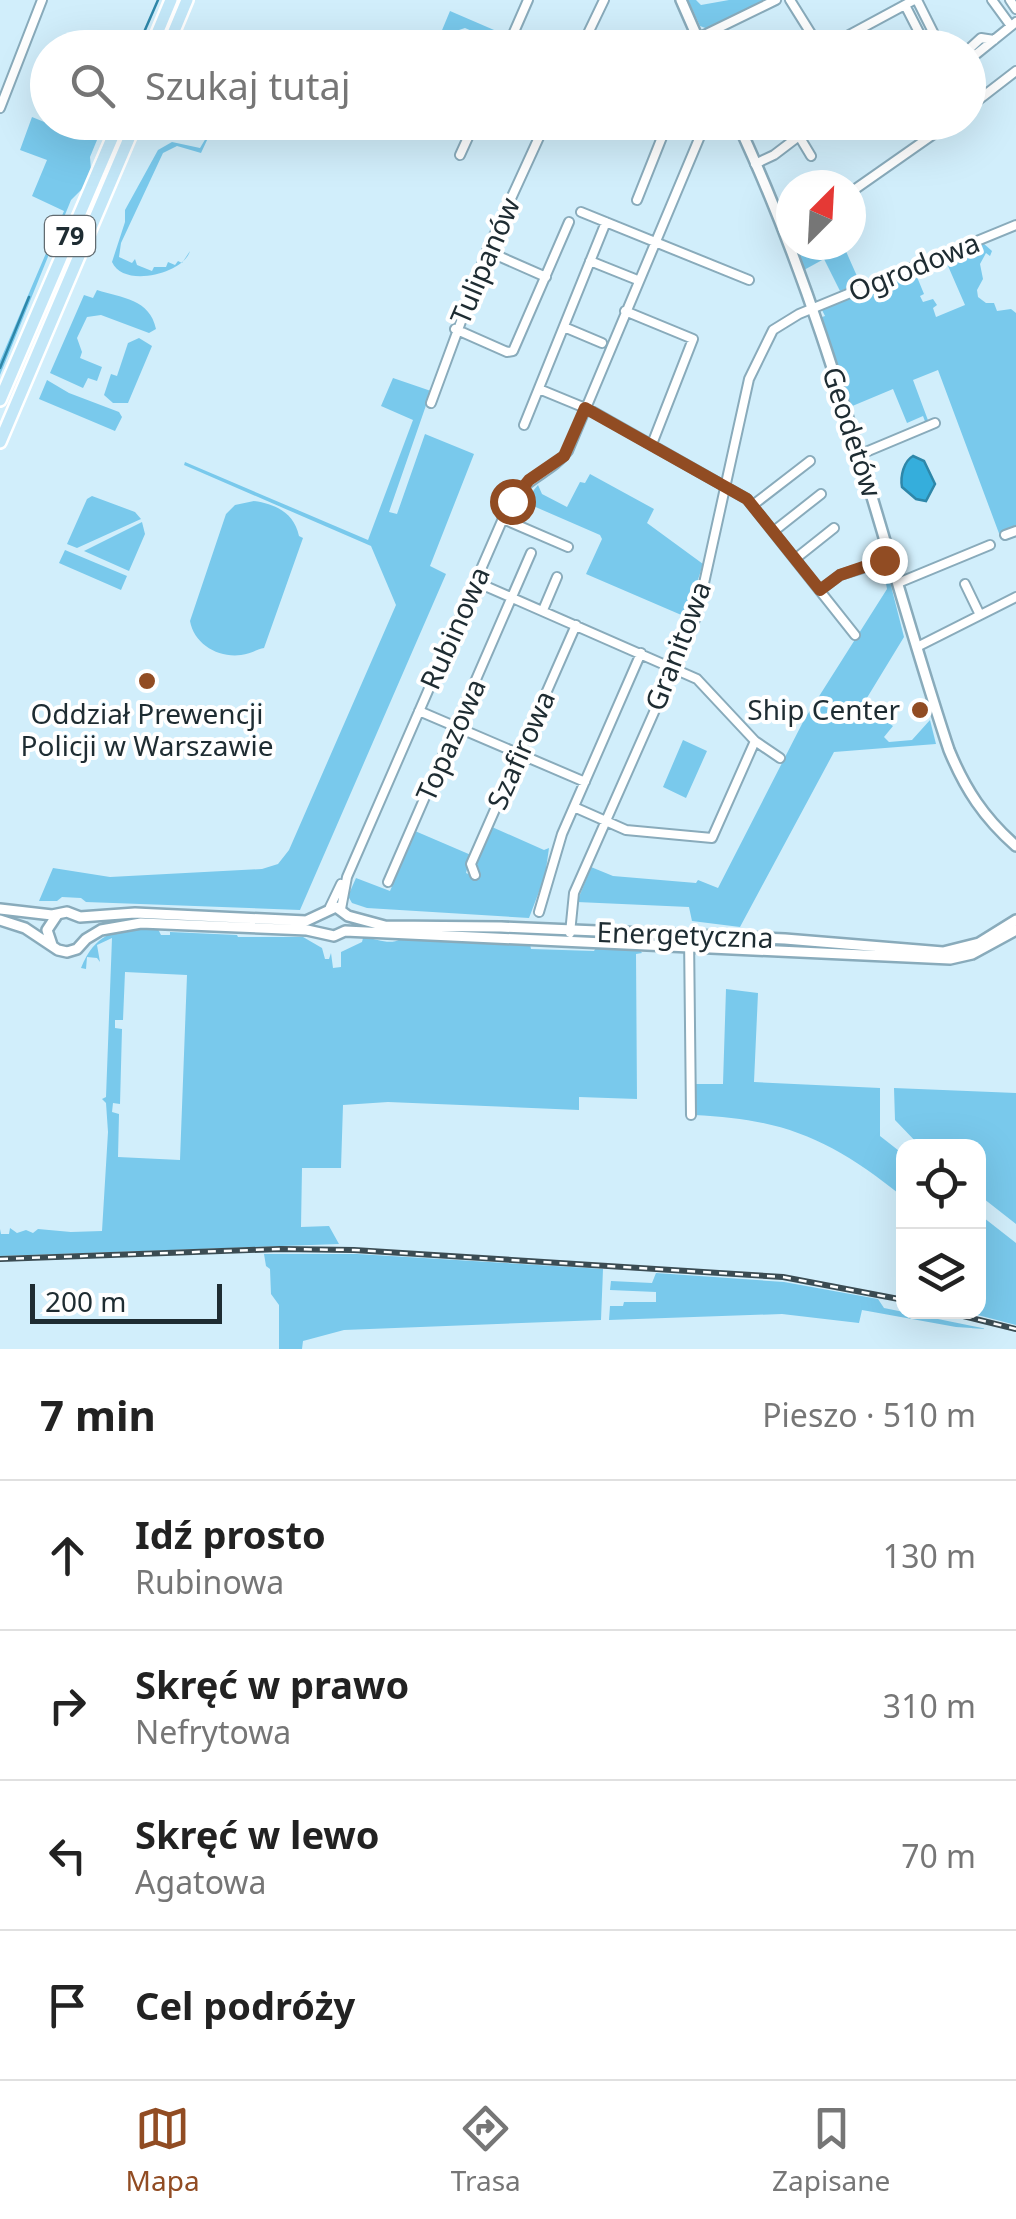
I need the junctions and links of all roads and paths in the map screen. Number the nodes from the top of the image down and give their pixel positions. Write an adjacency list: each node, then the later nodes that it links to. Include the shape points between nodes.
1 (42, 0): 14 (street)
2 (171, 0): 15 (main road)
3 (188, 0): 16 (main road)
4 (528, 0): 17 (street)
5 (604, 0): 18 (street)
6 (682, 0): 19 (street)
7 (776, 0): 20 (street)
8 (790, 0): 21 (street)
9 (992, 0): 13 (street)
10 (1010, 0): 12 (street)
11 (912, 2): 22 (street); 23 (street); 24 (street)
12 (1016, 8)
13 (1014, 24): 26 (street)
14 (30, 30)
15 (158, 30)
16 (175, 30)
17 (515, 30)
18 (590, 30)
19 (695, 30)
20 (722, 30)
21 (810, 30)
22 (858, 30)
23 (921, 30)
24 (930, 30)
25 (30, 31): 29 (street)
26 (986, 39)
27 (1016, 71): 28 (street)
28 (986, 94)
29 (0, 108)
30 (111, 140): 63 (main road, 79)
31 (128, 140): 68 (main road, 79)
32 (466, 140): 40 (street)
33 (538, 140): 51 (street, Tulipanów)
34 (661, 140): 44 (street)
35 (698, 140): 50 (street, Rubinowa)
36 (745, 140): 42 (street, Geodetów)
37 (794, 140): 42 (street)
38 (801, 140): 41 (street)
39 (925, 140): 43 (street)
40 (460, 155)
41 (811, 156)
42 (755, 164): 45 (street, Geodetów)
43 (866, 181)
44 (638, 200)
45 (776, 208)
46 (582, 212): 48 (street)
47 (570, 222): 54 (street)
48 (606, 222): 50 (street); 53 (street)
49 (1016, 225): 57 (street, Ogrodowa)
50 (656, 242): 56 (street); 58 (street, Rubinowa)
51 (487, 251): 54 (street); 60 (street, Tulipanów)
52 (797, 260): 57 (street, Geodetów)
53 (590, 262): 55 (street); 59 (street)
54 (546, 277): 60 (street, via 513,351)
55 (635, 279)
56 (750, 280)
57 (812, 309): 70 (street, Geodetów); 72 (street, Granitowa, via 780,324 764,347 745,394)
58 (625, 311): 65 (street, Rubinowa); 69 (street, via 692,339)
59 (564, 327): 61 (street); 62 (street)
60 (455, 329): 64 (street, Tulipanów)
61 (602, 343)
62 (539, 389): 65 (street); 67 (street)
63 (0, 400)
64 (430, 403)
65 (585, 408): 69 (street); 75 (street, Rubinowa, via 564,456 520,488)
66 (935, 422): 70 (street)
67 (524, 425)
68 (0, 442)
69 (652, 444): 72 (street)
70 (860, 454): 84 (street, Geodetów)
71 (810, 461): 74 (street)
72 (726, 486): 74 (street); 98 (street, Granitowa, via 697,615)
73 (821, 494): 78 (street)
74 (753, 505): 78 (street)
75 (503, 520): 81 (street); 86 (street, Rubinowa)
76 (834, 528): 83 (street)
77 (1016, 531): 79 (street)
78 (774, 532): 83 (street)
79 (1006, 535)
80 (990, 545): 87 (street)
81 (568, 547)
82 (531, 553): 91 (street, Topazowa)
83 (795, 559): 89 (street)
84 (892, 559): 87 (street, Geodetów); 89 (street, via 840,575)
85 (557, 577): 92 (street)
86 (476, 582): 91 (street); 99 (street, Rubinowa)
87 (898, 583): 96 (street, Geodetów)
88 (965, 584): 93 (street)
89 (820, 590): 95 (street)
90 (1016, 596): 93 (street)
91 (512, 598): 92 (street); 100 (street, Topazowa)
92 (543, 610): 94 (street)
93 (980, 615): 96 (street)
94 (576, 625): 97 (street); 102 (street, Szafirowa)
95 (856, 635)
96 (917, 647): 107 (street, Geodetów, via 962,783)
97 (641, 654): 98 (street); 104 (street)
98 (674, 668): 101 (street, via 705,686); 106 (street, Granitowa)
99 (419, 711): 100 (street); 111 (street, Rubinowa, via 347,877)
100 (457, 727): 102 (street); 109 (street, Topazowa)
101 (755, 741): 103 (street); 106 (street, via 712,838 626,830)
102 (520, 754): 104 (street); 108 (street, Szafirowa, via 470,864)
103 (780, 758)
104 (585, 782): 105 (street)
105 (574, 807): 106 (street); 112 (street)
106 (606, 821): 121 (street, Granitowa, via 574,892)
107 (1016, 846)
108 (475, 875)
109 (388, 882)
110 (0, 910): 113 (street)
111 (340, 911): 114 (street); 120 (street); 121 (street, Energetyczna, via 385,926)
112 (539, 912)
113 (58, 914): 115 (street); 124 (street, via 48,930)
114 (320, 916): 115 (street); 119 (street)
115 (80, 917): 122 (street)
116 (0, 920): 124 (street)
117 (1016, 920): 123 (street, Energetyczna, via 978,943 946,952 842,942)
118 (1016, 930): 123 (street, Energetyczna, via 950,959)
119 (324, 931): 120 (street, Energetyczna); 122 (street, Energetyczna, via 142,923 111,926)
120 (345, 931): 121 (street, Energetyczna)
121 (570, 935): 123 (street, Energetyczna)
122 (86, 939): 124 (street, Energetyczna, via 72,951)
123 (689, 940): 125 (street)
124 (54, 947)
125 (690, 1115)

